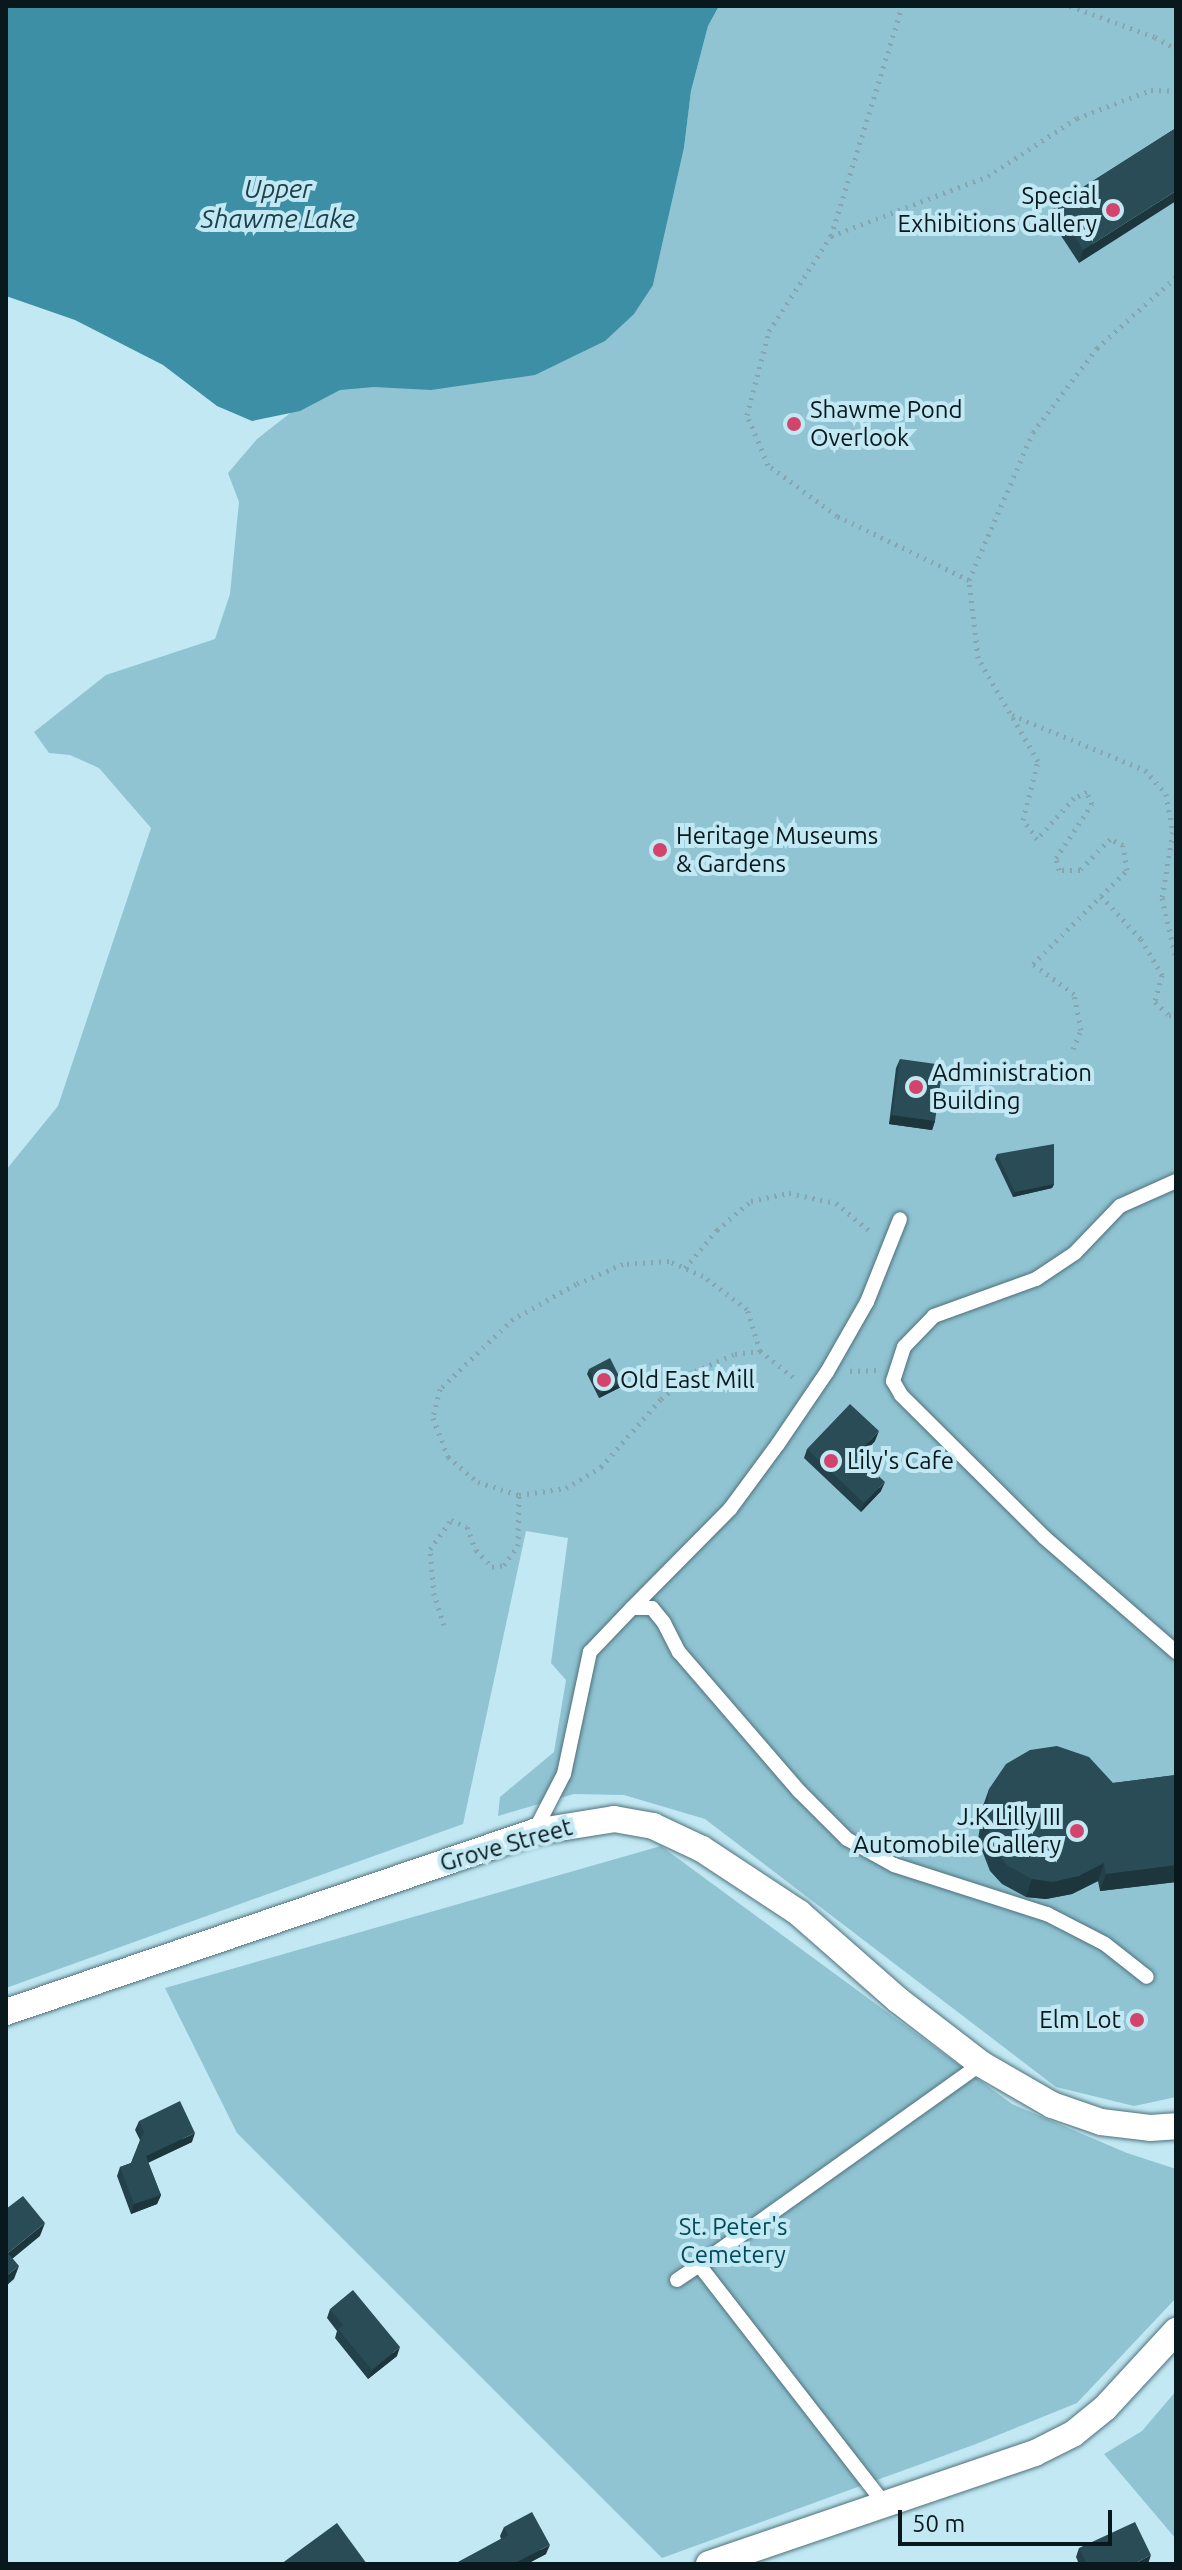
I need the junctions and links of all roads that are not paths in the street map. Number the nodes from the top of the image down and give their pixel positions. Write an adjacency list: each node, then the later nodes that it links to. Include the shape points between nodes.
1 (1176, 1181): 4 (lane, via 1120,1206 1075,1253 1036,1279 934,1316 904,1347 893,1381 1045,1538)
2 (900, 1219): 3 (lane, via 867,1302 827,1372 730,1509)
3 (632, 1608): 5 (lane, via 590,1652 564,1774); 6 (lane, via 652,1608 679,1652 847,1839 894,1865 1047,1914 1105,1944)
4 (1176, 1652)
5 (534, 1832): 7 (street, Grove Street); 8 (street, Grove Street, via 614,1819 653,1826 702,1849 799,1913)
6 (1147, 1977)
7 (6, 2012)
8 (981, 2064): 9 (street, Grove Street, via 1052,2105 1101,2122); 10 (lane)
9 (1176, 2126)
10 (699, 2265): 11 (lane); 13 (lane)
11 (677, 2280)
12 (1176, 2331): 13 (street, via 1105,2408 1073,2434 1035,2453)
13 (883, 2502): 14 (street)
14 (709, 2564)

